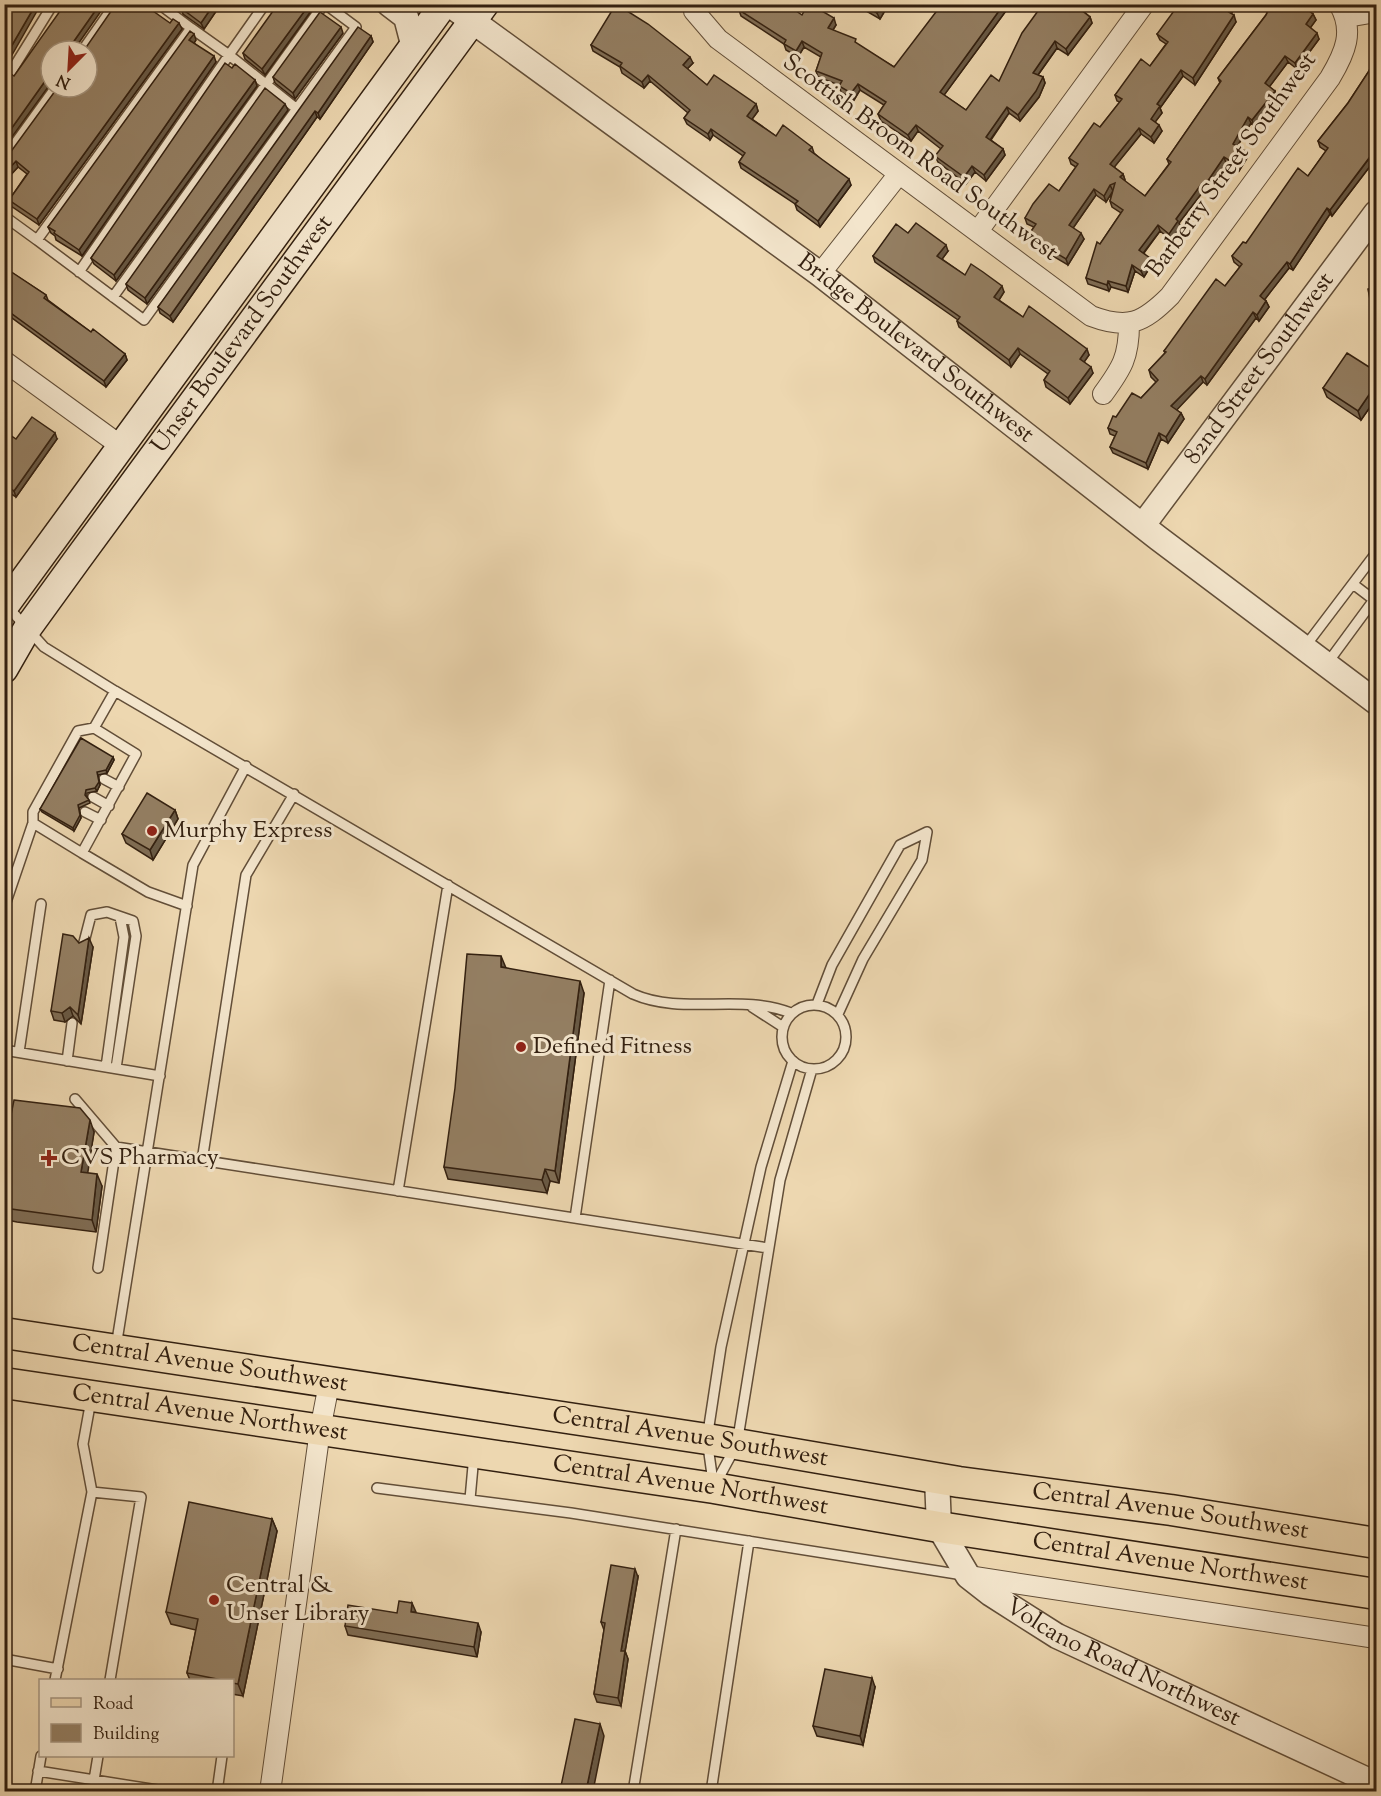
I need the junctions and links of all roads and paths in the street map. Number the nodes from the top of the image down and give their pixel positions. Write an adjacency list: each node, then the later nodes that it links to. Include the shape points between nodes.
1 (53, 4): 17 (lane)
2 (115, 4): 14 (lane)
3 (159, 4): 13 (lane)
4 (265, 4): 16 (lane)
5 (324, 4): 18 (lane); 20 (lane, via 356,27)
6 (389, 4): 15 (street, via 406,17)
7 (446, 4): 12 (street, Bridge Boulevard Southwest); 15 (main road, Unser Boulevard Southwest)
8 (1144, 4): 25 (street)
9 (695, 8): 22 (street, Scottish Broom Road Southwest, via 718,39)
10 (1343, 11): 11 (street); 30 (street, Barberry Street Southwest, via 1348,35 1330,78 1170,296 1152,314)
11 (1377, 12)
12 (479, 14): 28 (street, Bridge Boulevard Southwest); 39 (main road, Unser Boulevard Southwest)
13 (191, 28): 16 (lane); 26 (lane)
14 (90, 39)
15 (413, 44): 33 (main road, Unser Boulevard Southwest)
16 (229, 56): 18 (lane); 27 (lane)
17 (4, 83)
18 (266, 85): 20 (lane); 29 (lane)
19 (47, 99): 21 (lane)
20 (297, 109): 29 (lane, via 144,320)
21 (4, 159)
22 (898, 175): 25 (street, Scottish Broom Road Southwest); 28 (street)
23 (1377, 213): 34 (street, 82nd Street Southwest)
24 (4, 216): 26 (lane)
25 (978, 231): 30 (street, Scottish Broom Road Southwest, via 1091,316 1108,323)
26 (37, 240): 27 (lane)
27 (79, 272): 29 (lane)
28 (820, 274): 34 (street, Bridge Boulevard Southwest)
29 (112, 297)
30 (1129, 324): 32 (street, via 1129,349 1121,369)
31 (8, 370): 33 (street)
32 (1102, 394)
33 (121, 446): 38 (main road, Unser Boulevard Southwest)
34 (1143, 525): 40 (street, Bridge Boulevard Southwest)
35 (1377, 553): 36 (lane)
36 (1353, 584): 37 (lane); 40 (lane)
37 (1375, 598): 41 (lane)
38 (5, 606): 39 (lane)
39 (27, 629): 42 (main road, Unser Boulevard Southwest); 43 (lane, via 44,647)
40 (1304, 648): 41 (street, Bridge Boulevard Southwest)
41 (1326, 665): 44 (street, Bridge Boulevard Southwest)
42 (4, 669)
43 (115, 691): 45 (lane); 46 (lane)
44 (1377, 702)
45 (94, 728): 48 (lane, via 136,754); 54 (lane, via 78,731 67,758 33,812)
46 (246, 766): 49 (lane); 58 (lane, via 193,865)
47 (104, 779): 48 (lane)
48 (119, 788): 51 (lane)
49 (294, 794): 56 (lane); 78 (lane, via 246,875)
50 (93, 797): 51 (lane)
51 (109, 806): 53 (lane)
52 (85, 812): 53 (lane)
53 (100, 820): 55 (lane)
54 (33, 823): 55 (lane); 59 (lane)
55 (82, 853): 58 (lane, via 148,892)
56 (448, 885): 61 (lane); 79 (lane)
57 (41, 904): 69 (lane)
58 (187, 906): 74 (lane)
59 (4, 908)
60 (83, 946): 72 (lane, via 91,915 107,912 133,921 136,936)
61 (610, 981): 62 (lane, via 652,1002); 80 (lane)
62 (747, 1004): 64 (lane); 67 (lane)
63 (817, 1004): 64 (lane); 65 (lane); 65 (lane, via 832,965 900,845 927,832 922,860 864,959)
64 (791, 1013): 67 (lane)
65 (838, 1014): 73 (lane, via 847,1035 841,1055 833,1063)
66 (72, 1023): 70 (lane)
67 (783, 1028): 71 (lane, via 783,1046)
68 (4, 1050): 69 (lane)
69 (19, 1052): 70 (lane)
70 (68, 1060): 72 (lane)
71 (793, 1061): 73 (lane); 81 (lane, via 761,1167)
72 (111, 1067): 74 (lane)
73 (812, 1069): 82 (lane, via 780,1180)
74 (160, 1076): 77 (lane)
75 (75, 1099): 76 (lane)
76 (116, 1147): 77 (lane); 83 (lane)
77 (147, 1152): 78 (lane); 85 (lane)
78 (202, 1161): 79 (lane)
79 (398, 1191): 80 (lane)
80 (575, 1218): 81 (lane)
81 (744, 1245): 82 (lane); 90 (lane)
82 (768, 1248): 91 (lane)
83 (98, 1268)
84 (4, 1333): 85 (main road, Central Avenue Southwest)
85 (116, 1350): 87 (main road, Central Avenue Southwest)
86 (4, 1383): 88 (main road, Central Avenue Northwest)
87 (329, 1384): 89 (street); 90 (main road, Central Avenue Southwest)
88 (91, 1397): 89 (main road, Central Avenue Northwest); 96 (lane, via 83,1444)
89 (320, 1430): 92 (main road, Central Avenue Northwest); 118 (street)
90 (707, 1439): 91 (main road, Central Avenue Southwest); 95 (lane)
91 (737, 1444): 93 (main road, Central Avenue Southwest); 95 (lane)
92 (474, 1453): 95 (main road, Central Avenue Northwest); 97 (lane)
93 (937, 1478): 98 (street, Volcano Road Northwest); 101 (main road, Central Avenue Southwest)
94 (377, 1488): 97 (lane)
95 (714, 1488): 98 (main road, Central Avenue Northwest)
96 (92, 1492): 106 (lane); 108 (lane, via 141,1497)
97 (470, 1499): 99 (lane)
98 (939, 1527): 102 (street, Volcano Road Northwest); 103 (main road, Central Avenue Northwest)
99 (676, 1529): 100 (lane); 119 (lane)
100 (749, 1541): 102 (lane); 120 (lane)
101 (1377, 1543)
102 (968, 1576): 104 (street, Central Avenue Northwest); 114 (street, Volcano Road Northwest, via 1057,1636)
103 (1377, 1594)
104 (1377, 1638)
105 (4, 1659): 106 (lane)
106 (58, 1669): 107 (lane)
107 (56, 1679)
108 (110, 1679)
109 (41, 1757): 112 (lane)
110 (98, 1757): 113 (lane)
111 (222, 1757): 117 (lane)
112 (38, 1772): 113 (lane); 115 (lane)
113 (94, 1780): 116 (lane)
114 (1377, 1784)
115 (35, 1791)
116 (170, 1791)
117 (217, 1791)
118 (270, 1791)
119 (633, 1791)
120 (711, 1791)

